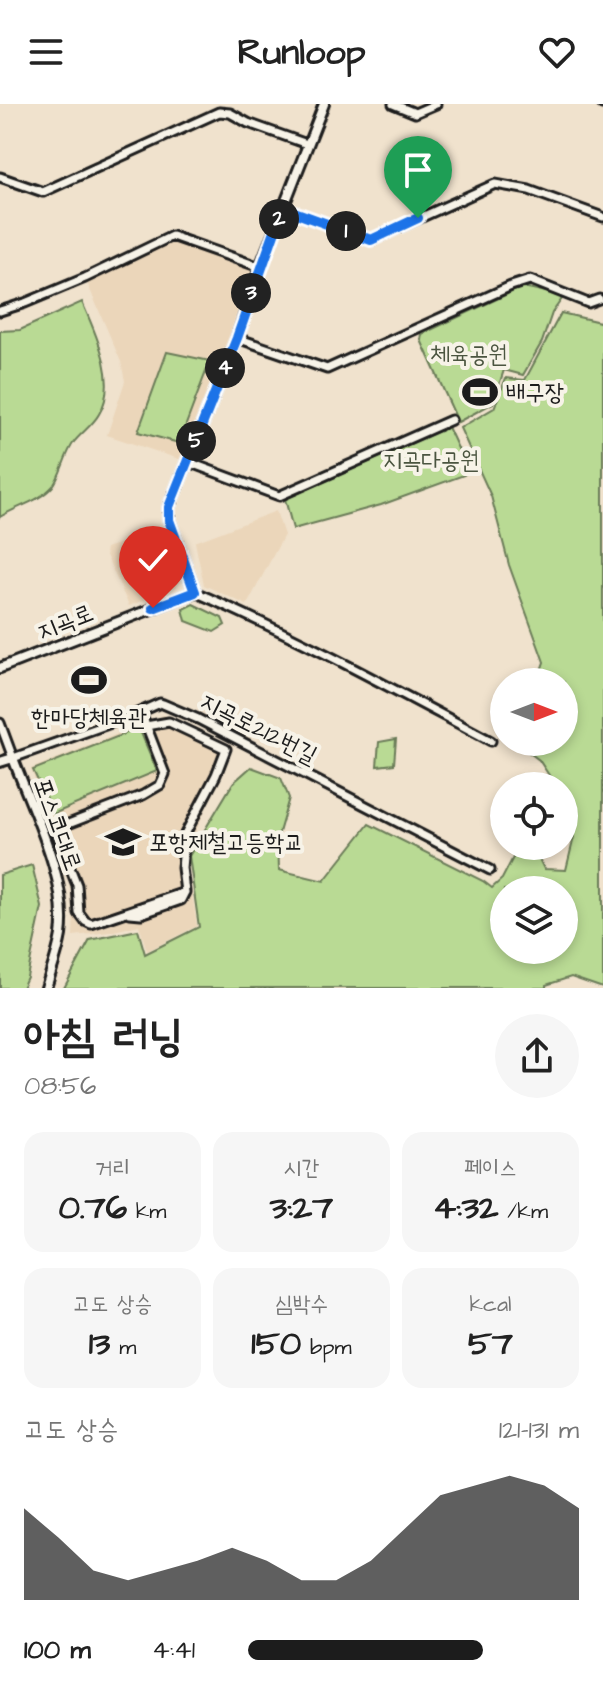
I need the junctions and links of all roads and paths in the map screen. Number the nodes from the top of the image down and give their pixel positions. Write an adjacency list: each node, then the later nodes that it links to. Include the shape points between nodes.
1 (324, 104): 4 (main road)
2 (393, 104): 3 (street, via 415,113)
3 (436, 104)
4 (307, 144): 5 (street, via 219,112 43,192); 6 (main road)
5 (0, 177)
6 (283, 208): 7 (street, via 371,240 495,184 529,190); 8 (main road)
7 (603, 217)
8 (260, 267): 10 (street, via 172,236); 11 (main road)
9 (599, 299): 11 (street, via 588,303 530,280 327,369)
10 (0, 311)
11 (237, 338): 13 (main road)
12 (451, 420): 13 (street, via 279,496)
13 (188, 462): 14 (main road, via 169,507 169,520)
14 (195, 592): 15 (main road, 지곡로); 19 (street)
15 (0, 668)
16 (141, 712): 18 (street); 20 (street, 지곡로212번길); 22 (street, 지곡로212번길, via 160,703 198,719)
17 (0, 723): 20 (street, 포스코대로)
18 (146, 726): 18 (street, via 165,774 160,785 56,832 77,885 79,913 91,924 185,892 185,834 226,749 169,722)
19 (490, 740)
20 (13, 758): 21 (main road, 지곡로212번길); 23 (main road, 포스코대로, via 60,892 61,933)
21 (0, 762)
22 (490, 870)
23 (46, 988)

